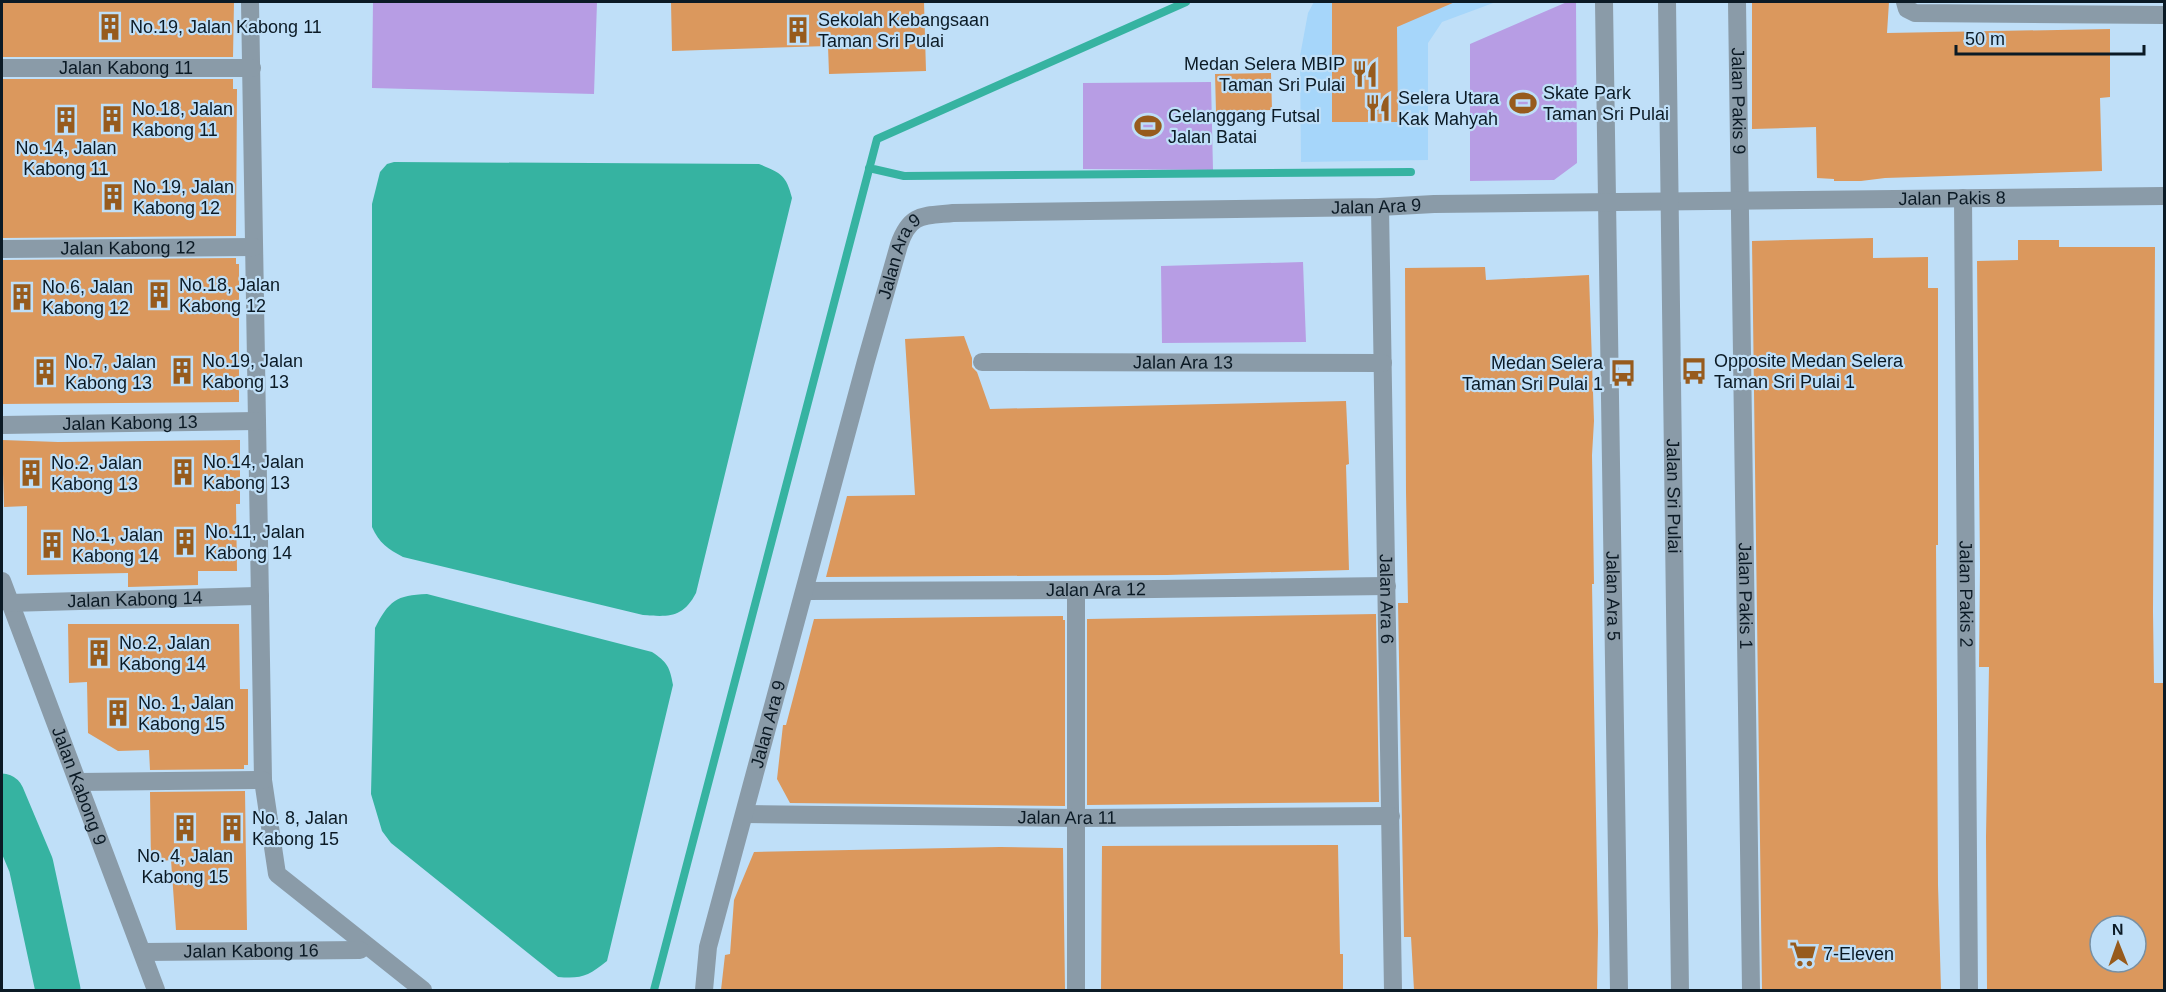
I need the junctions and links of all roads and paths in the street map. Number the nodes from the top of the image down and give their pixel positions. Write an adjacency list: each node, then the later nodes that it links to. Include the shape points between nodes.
1 (250, 2): 8 (street)
2 (1604, 2): 13 (street, Jalan Ara 5)
3 (1667, 2): 11 (street, Jalan Sri Pulai)
4 (1737, 2): 12 (street, Jalan Pakis 9)
5 (1906, 5): 6 (street, via 1915,14)
6 (2164, 15)
7 (2, 68): 8 (street, Jalan Kabong 11)
8 (252, 68): 15 (street)
9 (2164, 196): 10 (street, Jalan Pakis 8)
10 (1963, 198): 12 (street, Jalan Pakis 8); 42 (street, Jalan Pakis 2)
11 (1669, 201): 12 (street, Jalan Pakis 8); 13 (street, Jalan Ara 9); 40 (street, Jalan Sri Pulai)
12 (1741, 201): 41 (street, Jalan Pakis 1)
13 (1606, 202): 14 (street, Jalan Ara 9); 39 (street, Jalan Ara 5)
14 (1380, 207): 18 (street, Jalan Ara 6); 24 (street, Jalan Ara 9, via 953,213 912,221 904,229 899,245)
15 (254, 247): 16 (street, Jalan Kabong 12); 19 (street)
16 (2, 249)
17 (982, 363): 18 (street, Jalan Ara 13)
18 (1383, 363): 22 (street, Jalan Ara 6)
19 (257, 421): 20 (street, Jalan Kabong 13); 25 (street)
20 (2, 425)
21 (2, 581): 26 (street, Jalan Kabong 9)
22 (1387, 586): 23 (street, Jalan Ara 12); 30 (street, Jalan Ara 6)
23 (1076, 590): 24 (street, Jalan Ara 12); 31 (street)
24 (805, 591): 29 (street, Jalan Ara 9)
25 (260, 596): 26 (street, Jalan Kabong 14); 27 (street)
26 (9, 603): 28 (street, Jalan Kabong 9)
27 (263, 780): 28 (street); 35 (street, via 277,874)
28 (79, 782): 33 (street, Jalan Kabong 9)
29 (745, 814): 31 (street, Jalan Ara 11); 36 (street, Jalan Ara 9, via 708,947)
30 (1391, 816): 31 (street, Jalan Ara 11); 38 (street, Jalan Ara 6)
31 (1076, 818): 37 (street)
32 (360, 950): 33 (street, Jalan Kabong 16)
33 (143, 952): 34 (street, Jalan Kabong 9)
34 (156, 990)
35 (423, 990)
36 (704, 990)
37 (1076, 990)
38 (1394, 990)
39 (1619, 990)
40 (1680, 990)
41 (1751, 990)
42 (1969, 990)

